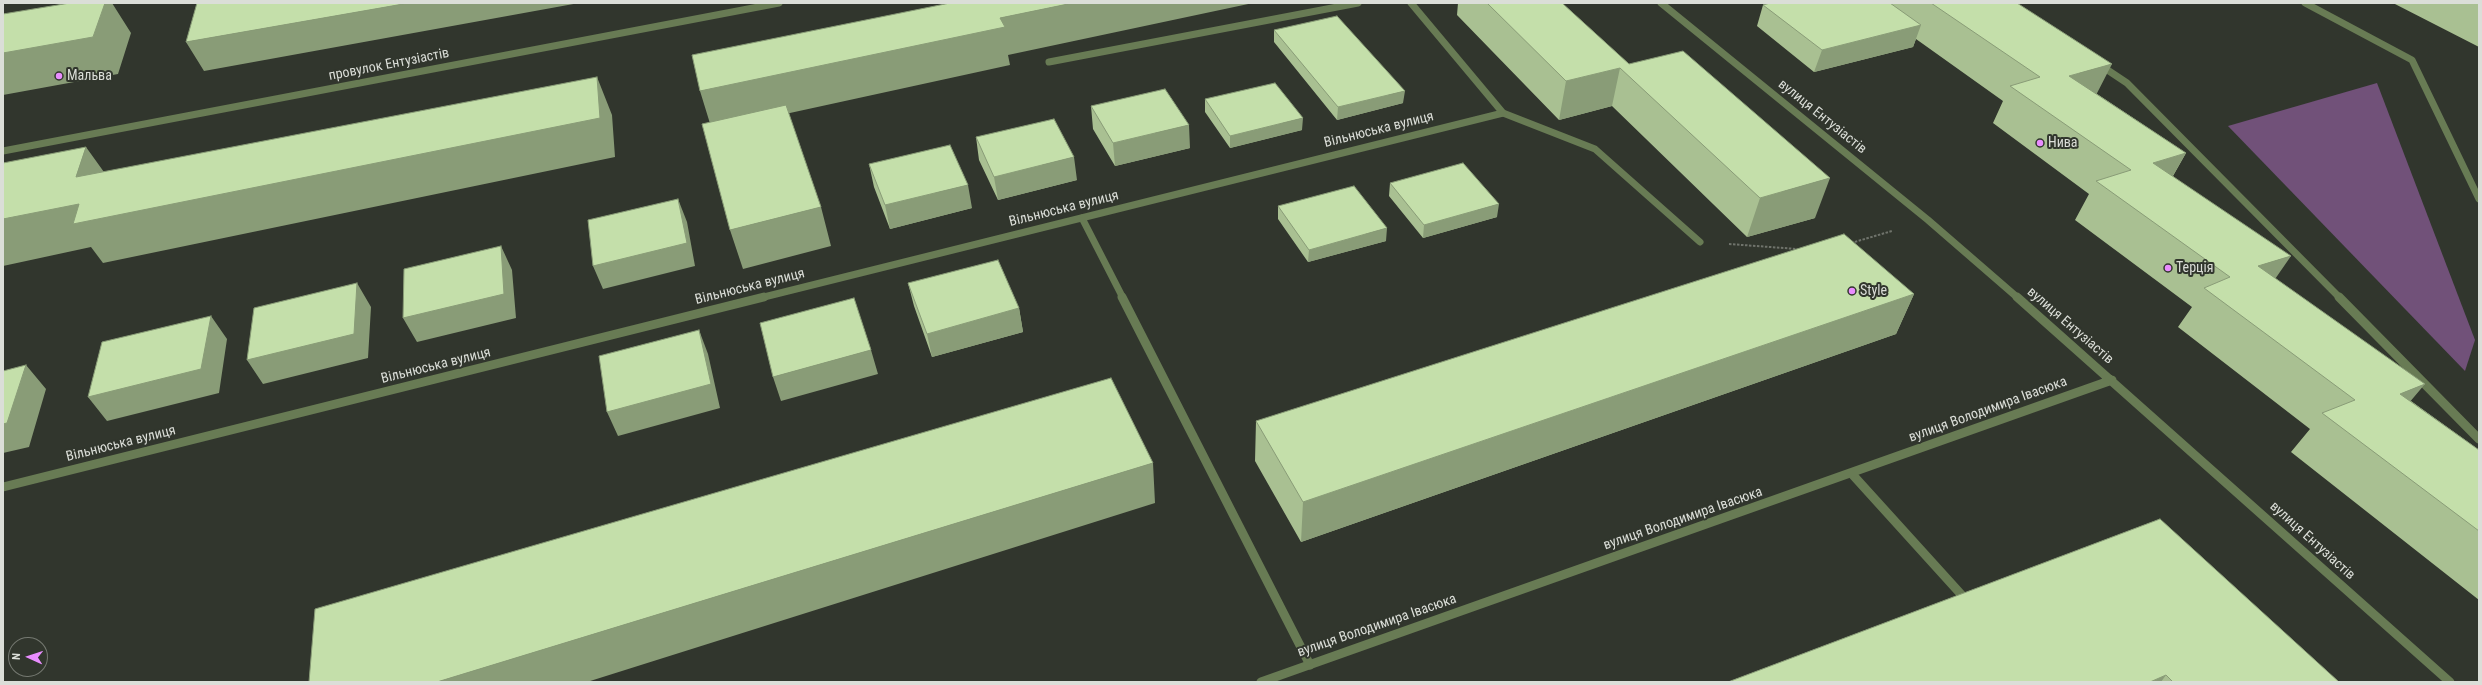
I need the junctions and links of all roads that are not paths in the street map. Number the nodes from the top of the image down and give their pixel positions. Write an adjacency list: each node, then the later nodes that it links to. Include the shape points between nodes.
1 (779, 3): 9 (street, провулок Ентузіастів)
2 (1358, 3): 7 (street)
3 (1411, 3): 8 (street)
4 (1661, 3): 13 (street, вулиця Ентузіастів, via 1928,220)
5 (2305, 3): 10 (street, via 2412,60)
6 (2094, 61): 14 (street, via 2127,83)
7 (1050, 62)
8 (1503, 113): 11 (street, Вільнюська вулиця); 12 (street, via 1595,149)
9 (3, 151)
10 (2479, 200)
11 (1082, 218): 16 (street, Вільнюська вулиця); 18 (street)
12 (1700, 242)
13 (2112, 380): 15 (street, вулиця Володимира Івасюка); 20 (street, вулиця Ентузіастів)
14 (2479, 439)
15 (1852, 474): 17 (street); 18 (street, вулиця Володимира Івасюка)
16 (3, 487)
17 (1975, 610)
18 (1310, 665): 19 (street, вулиця Володимира Івасюка)
19 (1261, 682)
20 (2450, 682)

